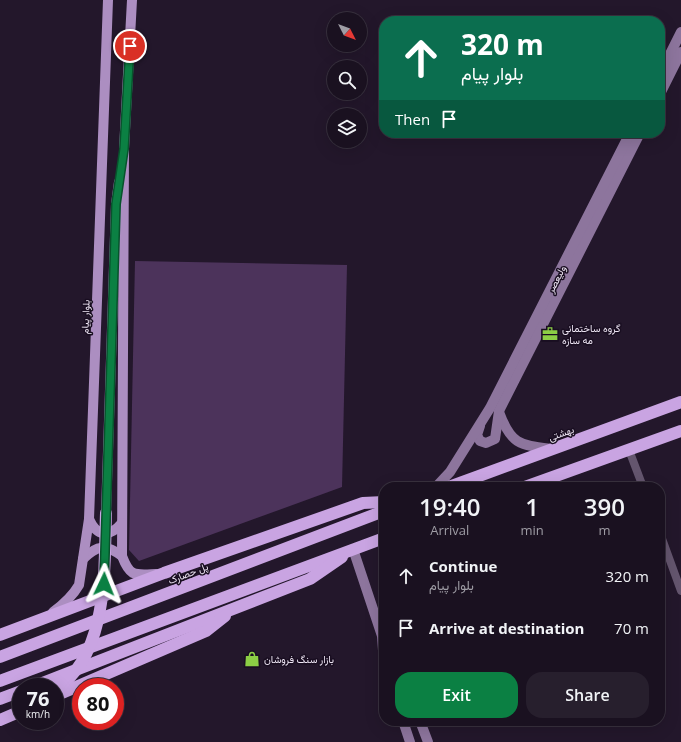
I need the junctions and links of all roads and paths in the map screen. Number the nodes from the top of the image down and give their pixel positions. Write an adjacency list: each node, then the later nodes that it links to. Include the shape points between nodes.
1 (108, 0): 23 (main road, بلوار پیام)
2 (132, 0): 9 (main road)
3 (681, 32): 5 (main road)
4 (681, 52): 6 (main road)
5 (665, 64)
6 (665, 84)
7 (627, 138): 12 (main road, ولیعصر)
8 (637, 138): 11 (main road, ولیعصر)
9 (124, 149): 21 (main road, via 116,204); 24 (main road)
10 (681, 402): 14 (highway, بهشتی)
11 (499, 411): 12 (main road, via 496,436 492,441 486,443 478,438); 14 (main road, via 509,435 514,440 526,446)
12 (480, 424): 16 (main road, ولیعصر, via 450,472)
13 (681, 431): 15 (highway)
14 (553, 449): 17 (highway, بهشتی)
15 (629, 450): 18 (highway); 19 (street)
16 (441, 482)
17 (463, 482)
18 (539, 482)
19 (641, 482)
20 (379, 502): 30 (highway, via 363,503)
21 (106, 513): 39 (highway, bridge, via 104,584 96,627 80,666)
22 (379, 513): 36 (highway, پل حصارک)
23 (89, 519): 24 (main road, via 94,529 104,534 115,532); 29 (main road, بلوار پیام)
24 (122, 523): 28 (main road)
25 (379, 540): 27 (highway)
26 (665, 547): 31 (street)
27 (353, 549): 32 (highway, via 310,580); 34 (main road); 38 (highway)
28 (122, 556): 29 (main road, via 113,549 102,547 91,551); 30 (main road, via 130,572 137,575)
29 (84, 559): 33 (main road, بلوار پیام, via 79,585 73,594 64,604)
30 (164, 573): 33 (highway)
31 (681, 591)
32 (233, 609): 37 (highway); 40 (highway, via 206,631)
33 (43, 618): 35 (highway)
34 (379, 625)
35 (0, 635)
36 (0, 657)
37 (55, 678)
38 (0, 681)
39 (64, 683)
40 (64, 692)
41 (12, 694): 42 (highway)
42 (0, 699)
43 (12, 708): 44 (highway)
44 (0, 713)
45 (12, 715): 46 (highway)
46 (0, 720)
47 (405, 726): 49 (main road)
48 (422, 726): 50 (main road)
49 (410, 742)
50 (428, 742)

